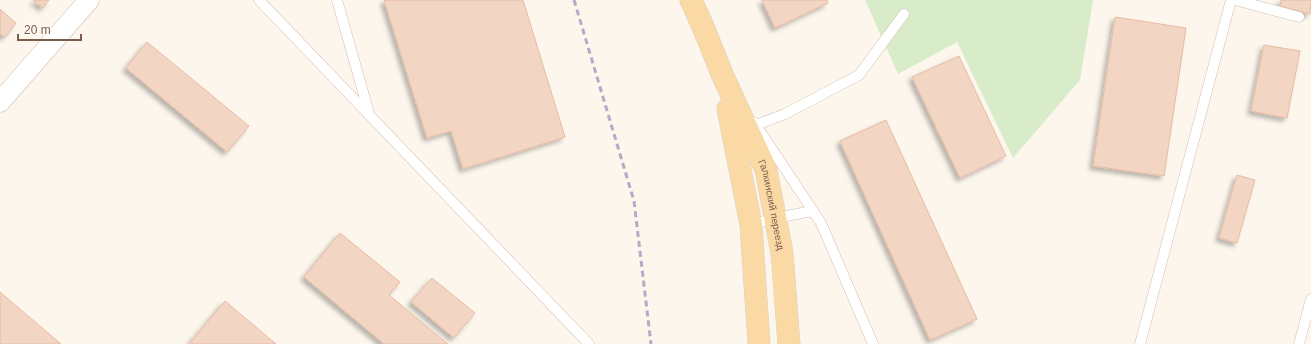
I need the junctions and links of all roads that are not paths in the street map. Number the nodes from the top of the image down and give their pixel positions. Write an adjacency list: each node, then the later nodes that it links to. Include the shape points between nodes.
1 (89, 0): 10 (street)
2 (259, 0): 11 (lane)
3 (337, 0): 11 (lane)
4 (691, 0): 9 (main road, Галкинский переезд)
5 (1231, 0): 21 (lane)
6 (1235, 0): 8 (lane)
7 (904, 14): 12 (lane, via 859,75 785,114)
8 (1299, 17)
9 (722, 74): 12 (lane); 14 (main road, Галкинский переезд, via 766,170); 15 (main road, Галкинский переезд)
10 (0, 102)
11 (369, 115): 17 (lane)
12 (756, 125): 13 (lane)
13 (813, 212): 14 (lane); 20 (lane)
14 (775, 218): 15 (lane); 19 (main road, Галкинский переезд, via 782,253)
15 (751, 225): 18 (main road, Галкинский переезд)
16 (1311, 299): 22 (lane)
17 (589, 344)
18 (759, 344)
19 (789, 344)
20 (873, 344)
21 (1140, 344)
22 (1299, 344)

